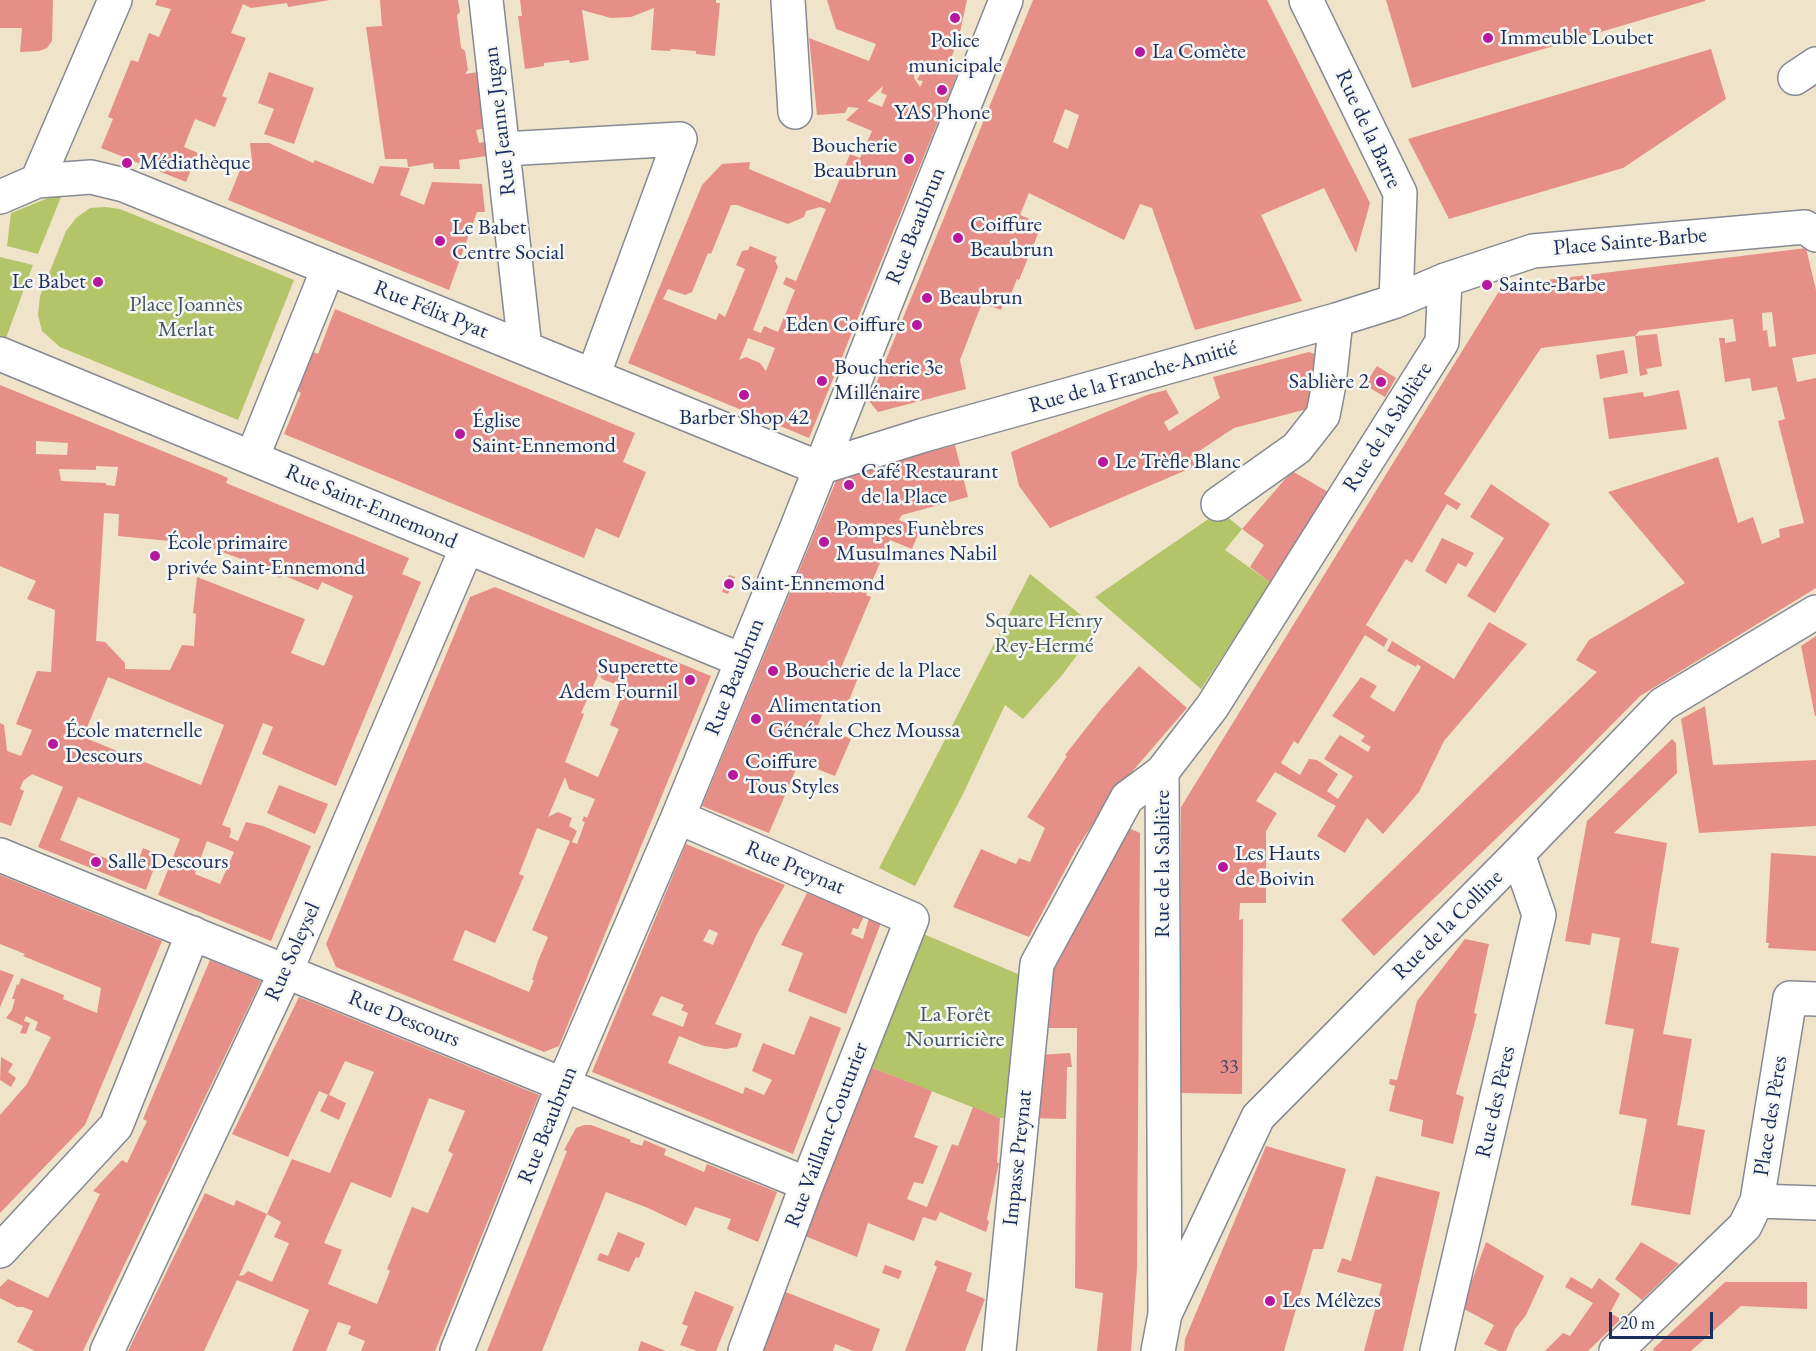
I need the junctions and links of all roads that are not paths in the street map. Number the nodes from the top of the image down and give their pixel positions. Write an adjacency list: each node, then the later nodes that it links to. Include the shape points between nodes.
1 (115, 0): 8 (street)
2 (486, 0): 7 (street, Rue Jeanne Jugan)
3 (788, 0): 6 (street)
4 (1006, 0): 19 (street, Rue Beaubrun)
5 (1306, 0): 13 (street, Rue de la Barre, via 1400,193)
6 (795, 112)
7 (504, 149): 15 (street, Rue Jeanne Jugan); 17 (street, via 680,139)
8 (37, 181): 9 (street, Rue Félix Pyat); 11 (street, Rue Félix Pyat, via 91,177 124,185)
9 (0, 197)
10 (1816, 235): 12 (street, Place Sainte-Barbe, via 1805,227 1533,251)
11 (328, 269): 15 (street, Rue Félix Pyat); 18 (street)
12 (1445, 280): 13 (street, Rue de la Franche-Amitié); 24 (street, Rue de la Sablière, via 1442,342 1212,707)
13 (1396, 301): 14 (street, Rue de la Franche-Amitié)
14 (1336, 320): 19 (street, Rue de la Franche-Amitié); 20 (street, via 1323,415 1297,448)
15 (525, 348): 17 (street, Rue Félix Pyat)
16 (0, 354): 18 (street, Rue Saint-Ennemond)
17 (593, 376): 19 (street, Rue Félix Pyat)
18 (252, 458): 21 (street, Rue Saint-Ennemond)
19 (819, 468): 23 (street, Rue Beaubrun)
20 (1218, 504)
21 (467, 547): 23 (street, Rue Saint-Ennemond); 30 (street, Rue Soleysel)
22 (1816, 612): 26 (street, Rue de la Colline, via 1663,704)
23 (741, 660): 25 (street, Rue Beaubrun)
24 (1162, 772): 37 (street, Rue de la Sablière); 41 (street, Impasse Preynat, via 1127,798 1037,964)
25 (678, 817): 28 (street, Rue Preynat); 32 (street, Rue Beaubrun)
26 (1518, 854): 37 (street, Rue de la Colline, via 1258,1117); 43 (street, Rue des Pères, via 1539,915)
27 (0, 855): 29 (street, Rue Descours)
28 (912, 919): 33 (street, Rue Vaillant-Couturier)
29 (193, 933): 30 (street, Rue Descours); 36 (street, via 116,1126)
30 (286, 971): 32 (street, Rue Descours); 38 (street, Rue Soleysel)
31 (1816, 999): 34 (street, Place des Pères, via 1790,998)
32 (563, 1085): 33 (street, Rue Descours); 39 (street, Rue Beaubrun)
33 (807, 1184): 40 (street, Rue Vaillant-Couturier)
34 (1757, 1201): 35 (street, Place des Pères); 44 (street, via 1745,1226)
35 (1816, 1203)
36 (0, 1251)
37 (1165, 1314): 42 (street, Rue de la Sablière)
38 (107, 1351)
39 (458, 1351)
40 (745, 1351)
41 (999, 1351)
42 (1158, 1351)
43 (1437, 1351)
44 (1616, 1351)

